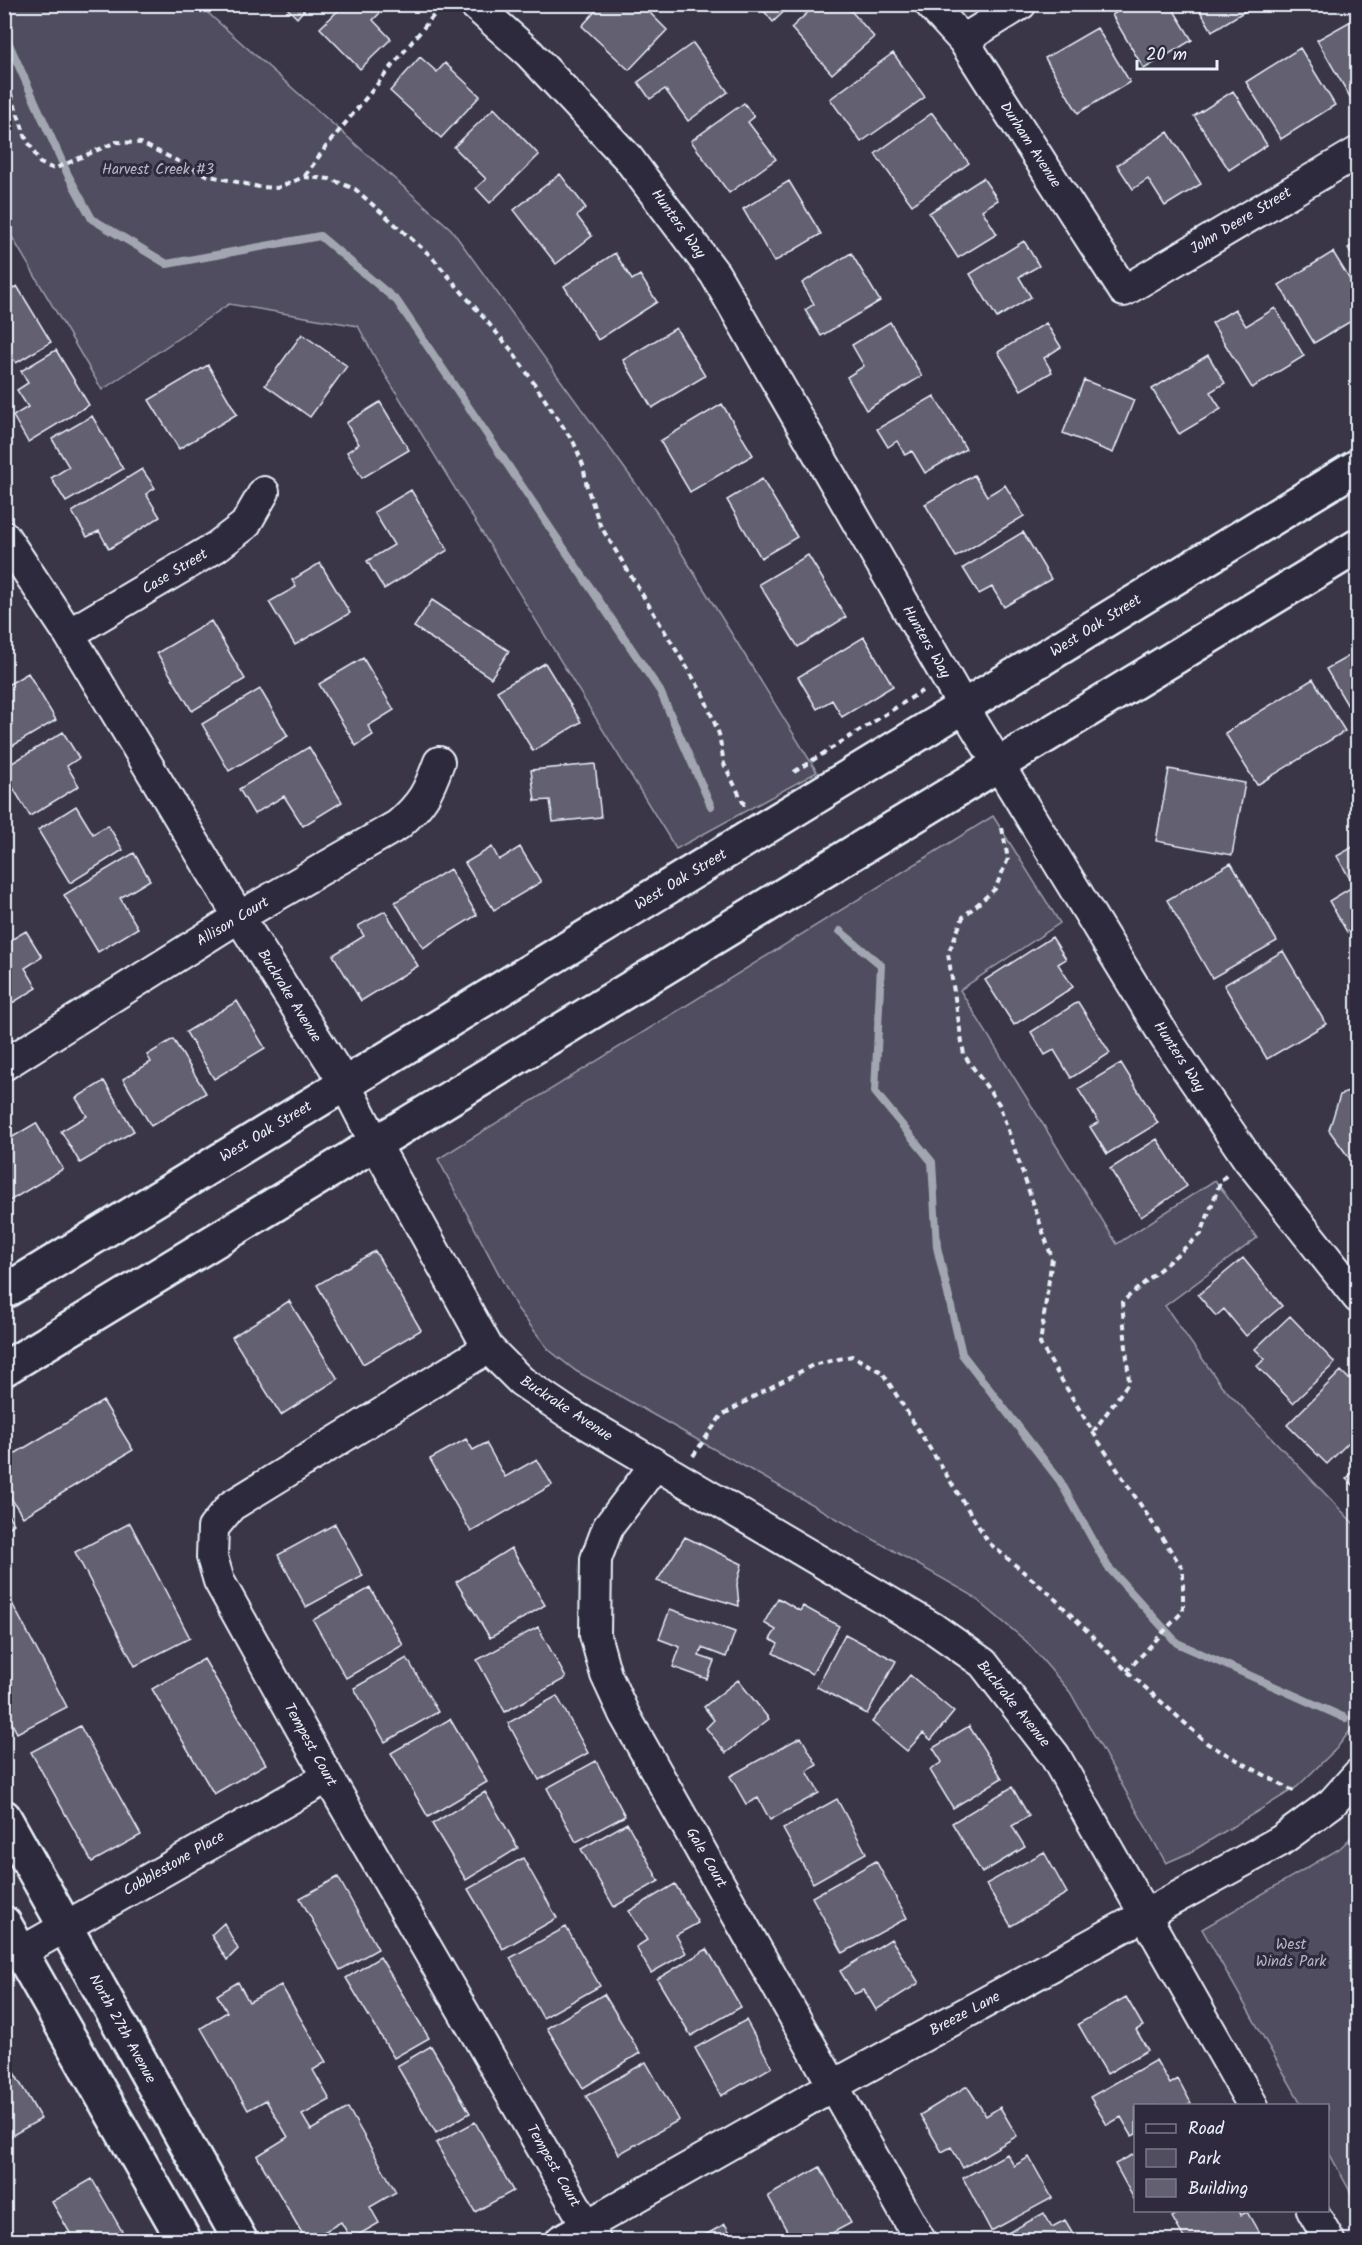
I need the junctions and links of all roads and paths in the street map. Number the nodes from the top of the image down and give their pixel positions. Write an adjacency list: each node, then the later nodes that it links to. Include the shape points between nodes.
1 (443, 4): 8 (path)
2 (474, 4): 16 (street, Hunters Way, via 529,53 628,158 715,274)
3 (930, 4): 5 (street, Durham Avenue)
4 (1021, 4): 5 (street)
5 (963, 40): 9 (street, Durham Avenue)
6 (4, 74): 8 (path, via 26,138 40,163 54,169 116,142 141,142 206,175 258,187 277,188)
7 (1358, 152): 9 (street, John Deere Street)
8 (304, 177): 20 (path, via 330,179 355,189 432,257 513,351 574,442 600,525 703,694 719,734 724,764 744,804)
9 (1124, 291)
10 (1358, 466): 16 (main road, West Oak Street)
11 (264, 492): 14 (street, Case Street, via 245,525 216,547)
12 (4, 536): 14 (street, Buckrake Avenue)
13 (1358, 546): 18 (main road)
14 (69, 634): 22 (street, Buckrake Avenue)
15 (930, 687): 19 (path)
16 (964, 708): 18 (street, Hunters Way); 24 (main road, West Oak Street)
17 (439, 762): 22 (street, Allison Court, via 427,794 398,825)
18 (999, 764): 25 (main road); 26 (street, Hunters Way, via 1165,1037)
19 (793, 773)
20 (753, 798)
21 (1000, 818): 31 (path, via 1008,859 995,889 963,917 948,954 964,1055 999,1104 1052,1258 1040,1344)
22 (239, 917): 23 (street, Allison Court); 24 (street, Buckrake Avenue)
23 (4, 1065)
24 (345, 1084): 25 (street, Buckrake Avenue); 27 (main road, West Oak Street)
25 (375, 1145): 29 (street, Buckrake Avenue); 30 (main road)
26 (1248, 1159): 28 (street, Hunters Way); 31 (path, via 1221,1180 1202,1234 1122,1302 1129,1382)
27 (4, 1292)
28 (1358, 1298)
29 (488, 1348): 32 (street, Buckrake Avenue, via 520,1381); 35 (street, Tempest Court, via 231,1506 213,1528 212,1557 219,1581)
30 (4, 1370)
31 (1094, 1432): 33 (path, via 1183,1569 1183,1611)
32 (667, 1472): 33 (path, via 700,1445 721,1416 813,1365 852,1356 882,1371 989,1543 1051,1594); 38 (street, Buckrake Avenue, via 933,1628 983,1663 1054,1756); 42 (street, Gale Court, via 608,1527 596,1559 595,1635 606,1675 624,1714)
33 (1127, 1671): 36 (path, via 1208,1744)
34 (1358, 1774): 38 (street, Breeze Lane, via 1332,1803 1280,1841)
35 (328, 1777): 40 (street, Cobblestone Place); 45 (street, Tempest Court)
36 (1298, 1793)
37 (4, 1817): 40 (main road, North 27th Avenue)
38 (1146, 1916): 42 (street, Breeze Lane); 43 (street, Buckrake Avenue)
39 (4, 1923): 41 (main road)
40 (65, 1926): 41 (street, Cobblestone Place); 47 (main road, North 27th Avenue)
41 (21, 1952): 46 (main road)
42 (834, 2085): 45 (street, Breeze Lane); 49 (street, Gale Court)
43 (1252, 2104)
44 (1313, 2212): 50 (street)
45 (591, 2233): 48 (street, Breeze Lane)
46 (184, 2241)
47 (240, 2241)
48 (561, 2241)
49 (920, 2241)
50 (1329, 2241)

